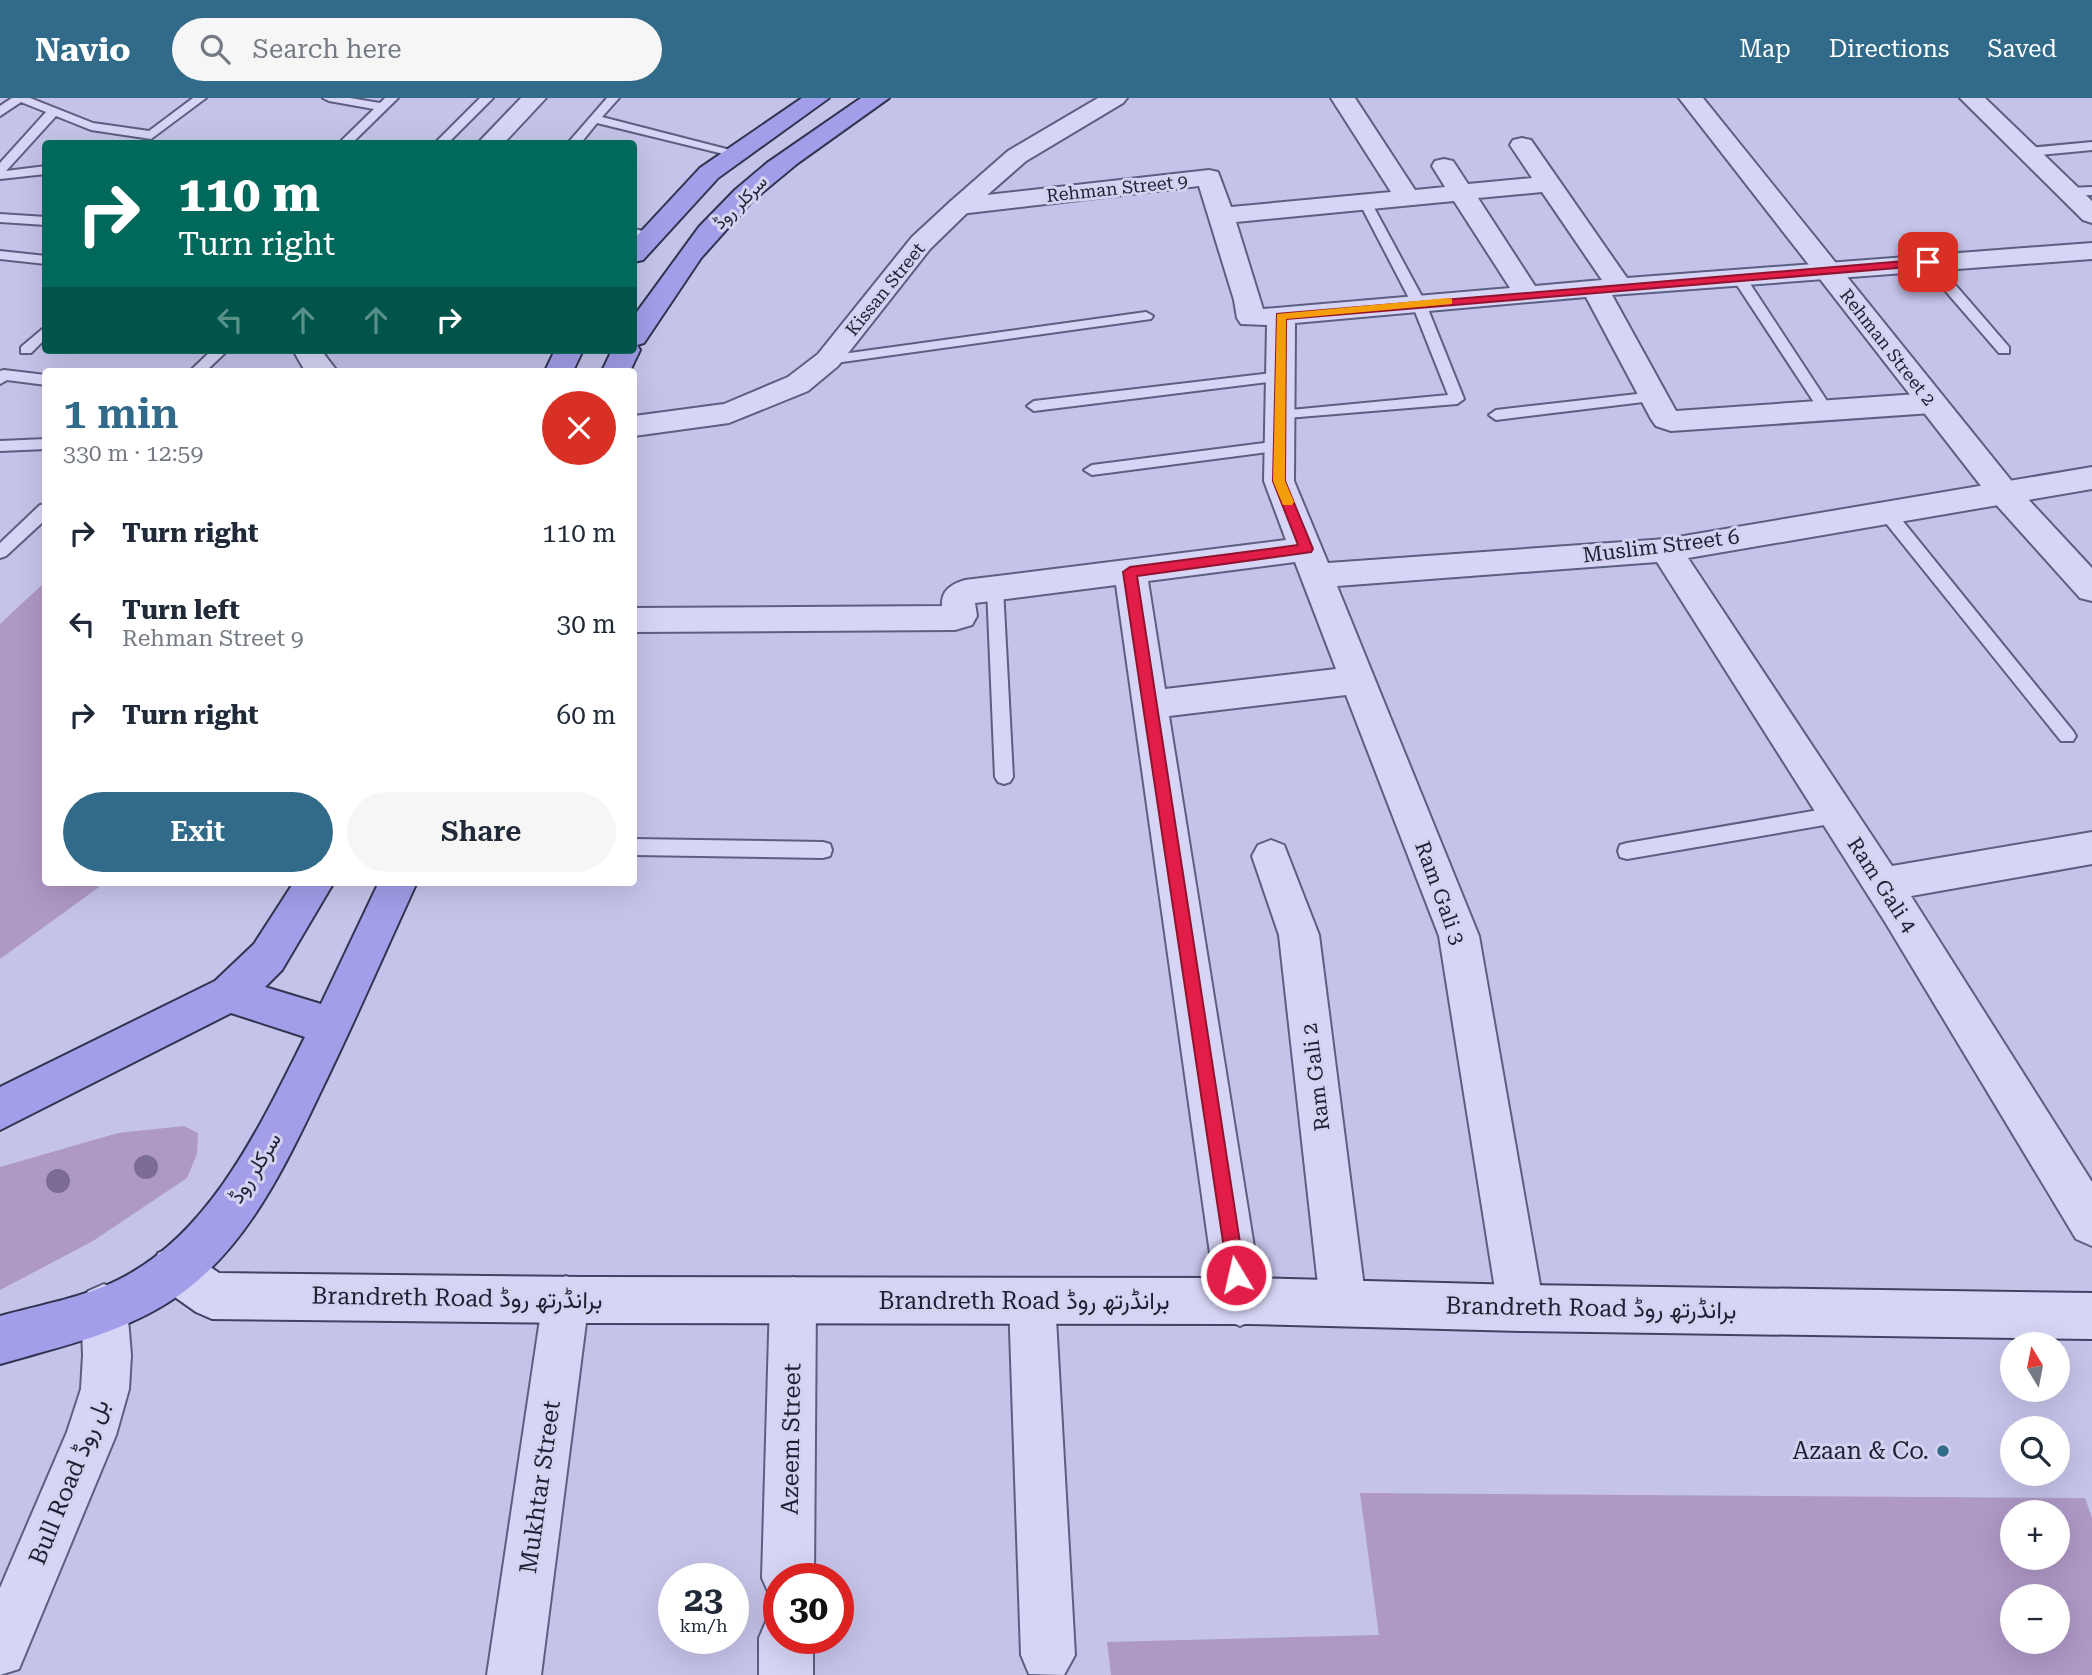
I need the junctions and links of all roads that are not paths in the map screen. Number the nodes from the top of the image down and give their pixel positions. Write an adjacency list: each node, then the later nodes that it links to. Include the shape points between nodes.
1 (20, 98): 14 (lane); 15 (lane)
2 (200, 98): 17 (lane, via 151,135)
3 (329, 98): 13 (lane)
4 (487, 98): 20 (lane)
5 (534, 98): 21 (street)
6 (613, 98): 16 (lane)
7 (817, 98): 26 (main road, سرکلر روڈ)
8 (877, 98): 52 (main road, سرکلر روڈ, via 782,163 738,201 663,292)
9 (1115, 98): 35 (street, Kissan Street, via 1017,156)
10 (1343, 98): 33 (street)
11 (1691, 98): 45 (street, Rehman Street 2)
12 (1972, 98): 25 (street)
13 (388, 102): 19 (lane)
14 (55, 110): 17 (lane, via 91,126); 29 (lane)
15 (0, 112)
16 (594, 119): 22 (lane); 26 (lane)
17 (131, 132): 18 (lane)
18 (124, 140)
19 (348, 140)
20 (444, 140)
21 (493, 140)
22 (576, 140)
23 (1522, 145): 30 (street)
24 (2092, 146): 25 (lane)
25 (2028, 152): 31 (street)
26 (736, 153): 40 (main road, سرکلر روڈ)
27 (1444, 166): 32 (street)
28 (42, 170): 29 (lane)
29 (0, 173)
30 (1548, 184): 32 (street); 47 (street)
31 (2080, 191): 36 (street)
32 (1463, 192): 33 (street); 48 (street)
33 (1407, 197): 34 (street)
34 (1365, 202): 37 (street); 49 (lane)
35 (960, 206): 37 (street, Rehman Street 9, via 1209,177); 58 (street, Kissan Street, via 921,243)
36 (2092, 215)
37 (1221, 216): 51 (street, Rehman Street 9, via 1251,318)
38 (0, 218): 39 (lane)
39 (42, 220)
40 (638, 241)
41 (2092, 251): 44 (street)
42 (0, 256): 43 (lane)
43 (42, 260)
44 (1928, 262): 45 (street); 55 (lane)
45 (1826, 269): 46 (street); 65 (street, Rehman Street 2)
46 (1738, 276): 47 (street); 67 (lane)
47 (1608, 288): 48 (street); 64 (street)
48 (1528, 295): 49 (street)
49 (1419, 304): 51 (street); 69 (lane, via 1457,399)
50 (1146, 316): 58 (lane)
51 (1281, 316): 61 (street)
52 (637, 332)
53 (42, 334): 54 (lane)
54 (26, 350)
55 (2004, 351)
56 (216, 354): 59 (lane)
57 (309, 354): 60 (street)
58 (828, 360): 70 (street, Kissan Street, via 798,384 729,413)
59 (200, 368)
60 (319, 368)
61 (1280, 377): 66 (lane); 69 (street)
62 (0, 379): 63 (lane, via 4,375)
63 (42, 380)
64 (1655, 397): 67 (street, via 1666,419 1678,423); 68 (lane)
65 (1932, 402): 67 (street); 76 (street, Rehman Street 2)
66 (1034, 406)
67 (1826, 410)
68 (1496, 415)
69 (1280, 416): 73 (street)
70 (637, 426)
71 (42, 443): 72 (lane)
72 (0, 446)
73 (1279, 446): 74 (lane); 81 (street, via 1279,481)
74 (1092, 470)
75 (2092, 478): 76 (street, Muslim Street 6)
76 (2003, 492): 78 (street, Muslim Street 6); 84 (street, Rehman Street 2)
77 (42, 513): 80 (lane)
78 (1887, 513): 79 (street, Muslim Street 6); 88 (lane)
79 (1666, 550): 81 (street, Muslim Street 6); 90 (street, Ram Gali 4)
80 (0, 552)
81 (1311, 563): 82 (street, Muslim Street 6); 86 (street, Ram Gali 3)
82 (1130, 572): 83 (street, Muslim Street 6); 87 (street)
83 (995, 588): 85 (street, Muslim Street 6, via 960,594 960,616 954,618); 89 (lane)
84 (2092, 589)
85 (637, 621)
86 (1357, 680): 87 (street); 110 (street, Ram Gali 3, via 1459,936)
87 (1150, 705): 107 (street)
88 (2067, 736)
89 (1004, 778)
90 (1836, 815): 94 (lane); 96 (street, Ram Gali 4)
91 (637, 847): 93 (lane)
92 (2092, 848): 96 (street)
93 (823, 849)
94 (1627, 851)
95 (1271, 856): 108 (street, Ram Gali 2, via 1299,935)
96 (1882, 884): 102 (street, Ram Gali 4)
97 (312, 886): 99 (main road, via 268,957)
98 (396, 886): 100 (main road, سرکلر روڈ)
99 (229, 994): 100 (main road); 101 (main road)
100 (332, 1027): 103 (main road, سرکلر روڈ, via 263,1163 238,1200)
101 (0, 1109)
102 (2092, 1223)
103 (174, 1269): 104 (street, Brandreth Road برانڈرتھ روڈ, via 212,1296); 109 (main road, سرکلر روڈ, via 137,1295)
104 (566, 1298): 105 (street, Brandreth Road برانڈرتھ روڈ); 117 (street, Mukhtar Street)
105 (793, 1300): 106 (street, Brandreth Road برانڈرتھ روڈ); 113 (street, Azeem Street)
106 (1032, 1301): 107 (street, Brandreth Road برانڈرتھ روڈ); 116 (street)
107 (1240, 1303): 108 (street, Brandreth Road برانڈرتھ روڈ)
108 (1343, 1303): 110 (street, Brandreth Road برانڈرتھ روڈ)
109 (104, 1307): 112 (main road, سرکلر روڈ); 114 (street, Bull Road بل روڈ, via 105,1389 91,1435)
110 (1521, 1308): 111 (street, Brandreth Road برانڈرتھ روڈ)
111 (2092, 1316)
112 (0, 1340)
113 (788, 1563)
114 (0, 1650)
115 (786, 1654): 118 (street)
116 (1048, 1655)
117 (514, 1675)
118 (786, 1675)

